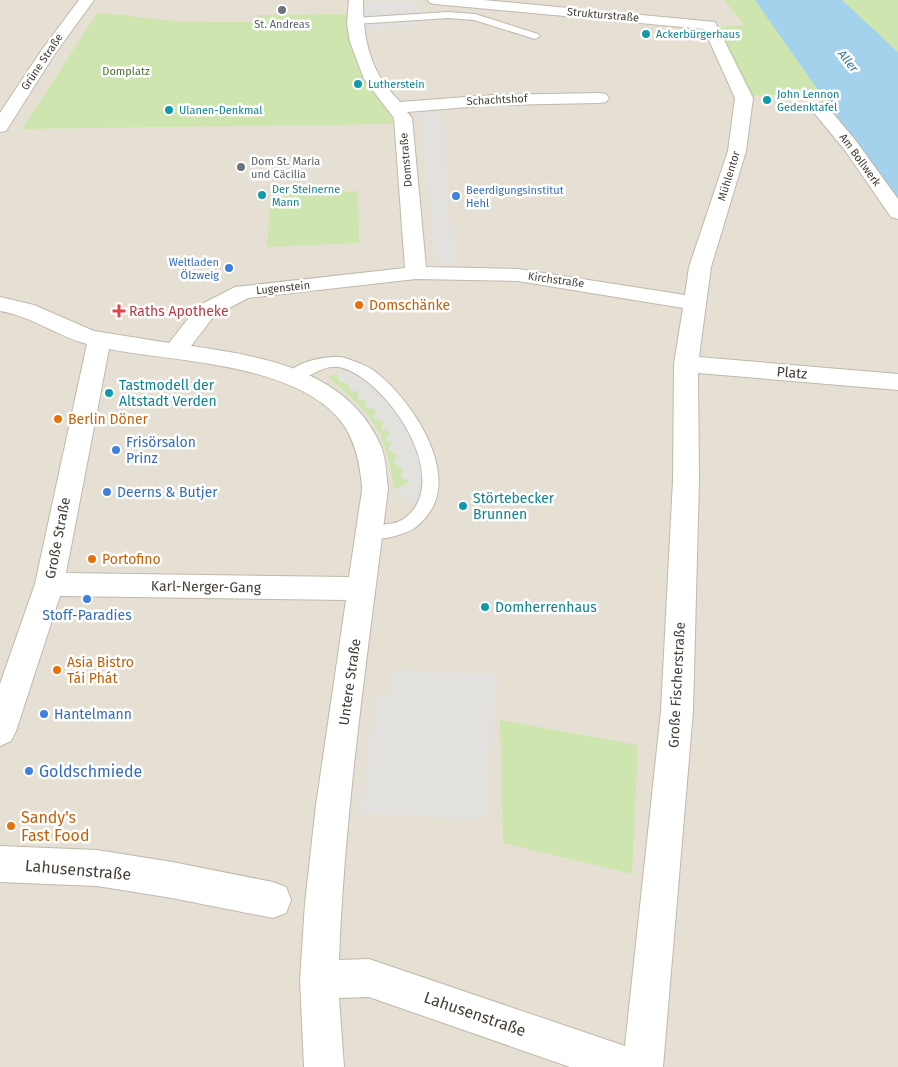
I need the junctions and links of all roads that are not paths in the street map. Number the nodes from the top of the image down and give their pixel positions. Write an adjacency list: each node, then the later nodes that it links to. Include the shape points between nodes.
1 (87, 0): 10 (street, Grüne Straße)
2 (356, 0): 4 (street, Domstraße)
3 (436, 0): 5 (street, Strukturstraße)
4 (355, 20): 6 (lane, via 448,15 475,18); 8 (street, Domstraße, via 358,42 372,79)
5 (710, 25): 13 (street, Mühlentor, via 744,98 737,151 700,267)
6 (535, 36)
7 (600, 98): 8 (street, Schachtshof, via 493,100)
8 (395, 108): 12 (street, Domstraße, via 403,118)
9 (819, 108): 11 (street, Am Bollwerk, via 850,145)
10 (0, 127)
11 (898, 213)
12 (416, 272): 13 (street, Kirchstraße, via 518,275); 16 (street, Lugenstein, via 243,292 206,311)
13 (694, 303): 17 (street, Große Fischerstraße)
14 (11, 306): 15 (street)
15 (99, 340): 16 (street); 21 (street, Große Straße)
16 (174, 352): 18 (street, Untere Straße, via 251,364)
17 (686, 364): 19 (street, Platz); 29 (street, Große Fischerstraße, via 686,480 677,711)
18 (294, 376): 20 (street, Untere Straße, via 314,386 337,404 356,425 366,444 375,489); 20 (lane, via 308,367 334,362 365,371 400,406 418,435 431,482 424,511 410,524 394,530)
19 (898, 382)
20 (370, 532): 22 (street, Untere Straße)
21 (49, 584): 22 (street, Karl-Nerger-Gang); 23 (street, Große Straße)
22 (362, 589): 26 (street, Untere Straße, via 333,805)
23 (0, 731)
24 (0, 864): 25 (street, Lahusenstraße, via 97,868)
25 (273, 900)
26 (319, 980): 27 (street, Untere Straße); 28 (street, Lahusenstraße, via 370,978)
27 (324, 1067)
28 (628, 1067)
29 (643, 1067)

